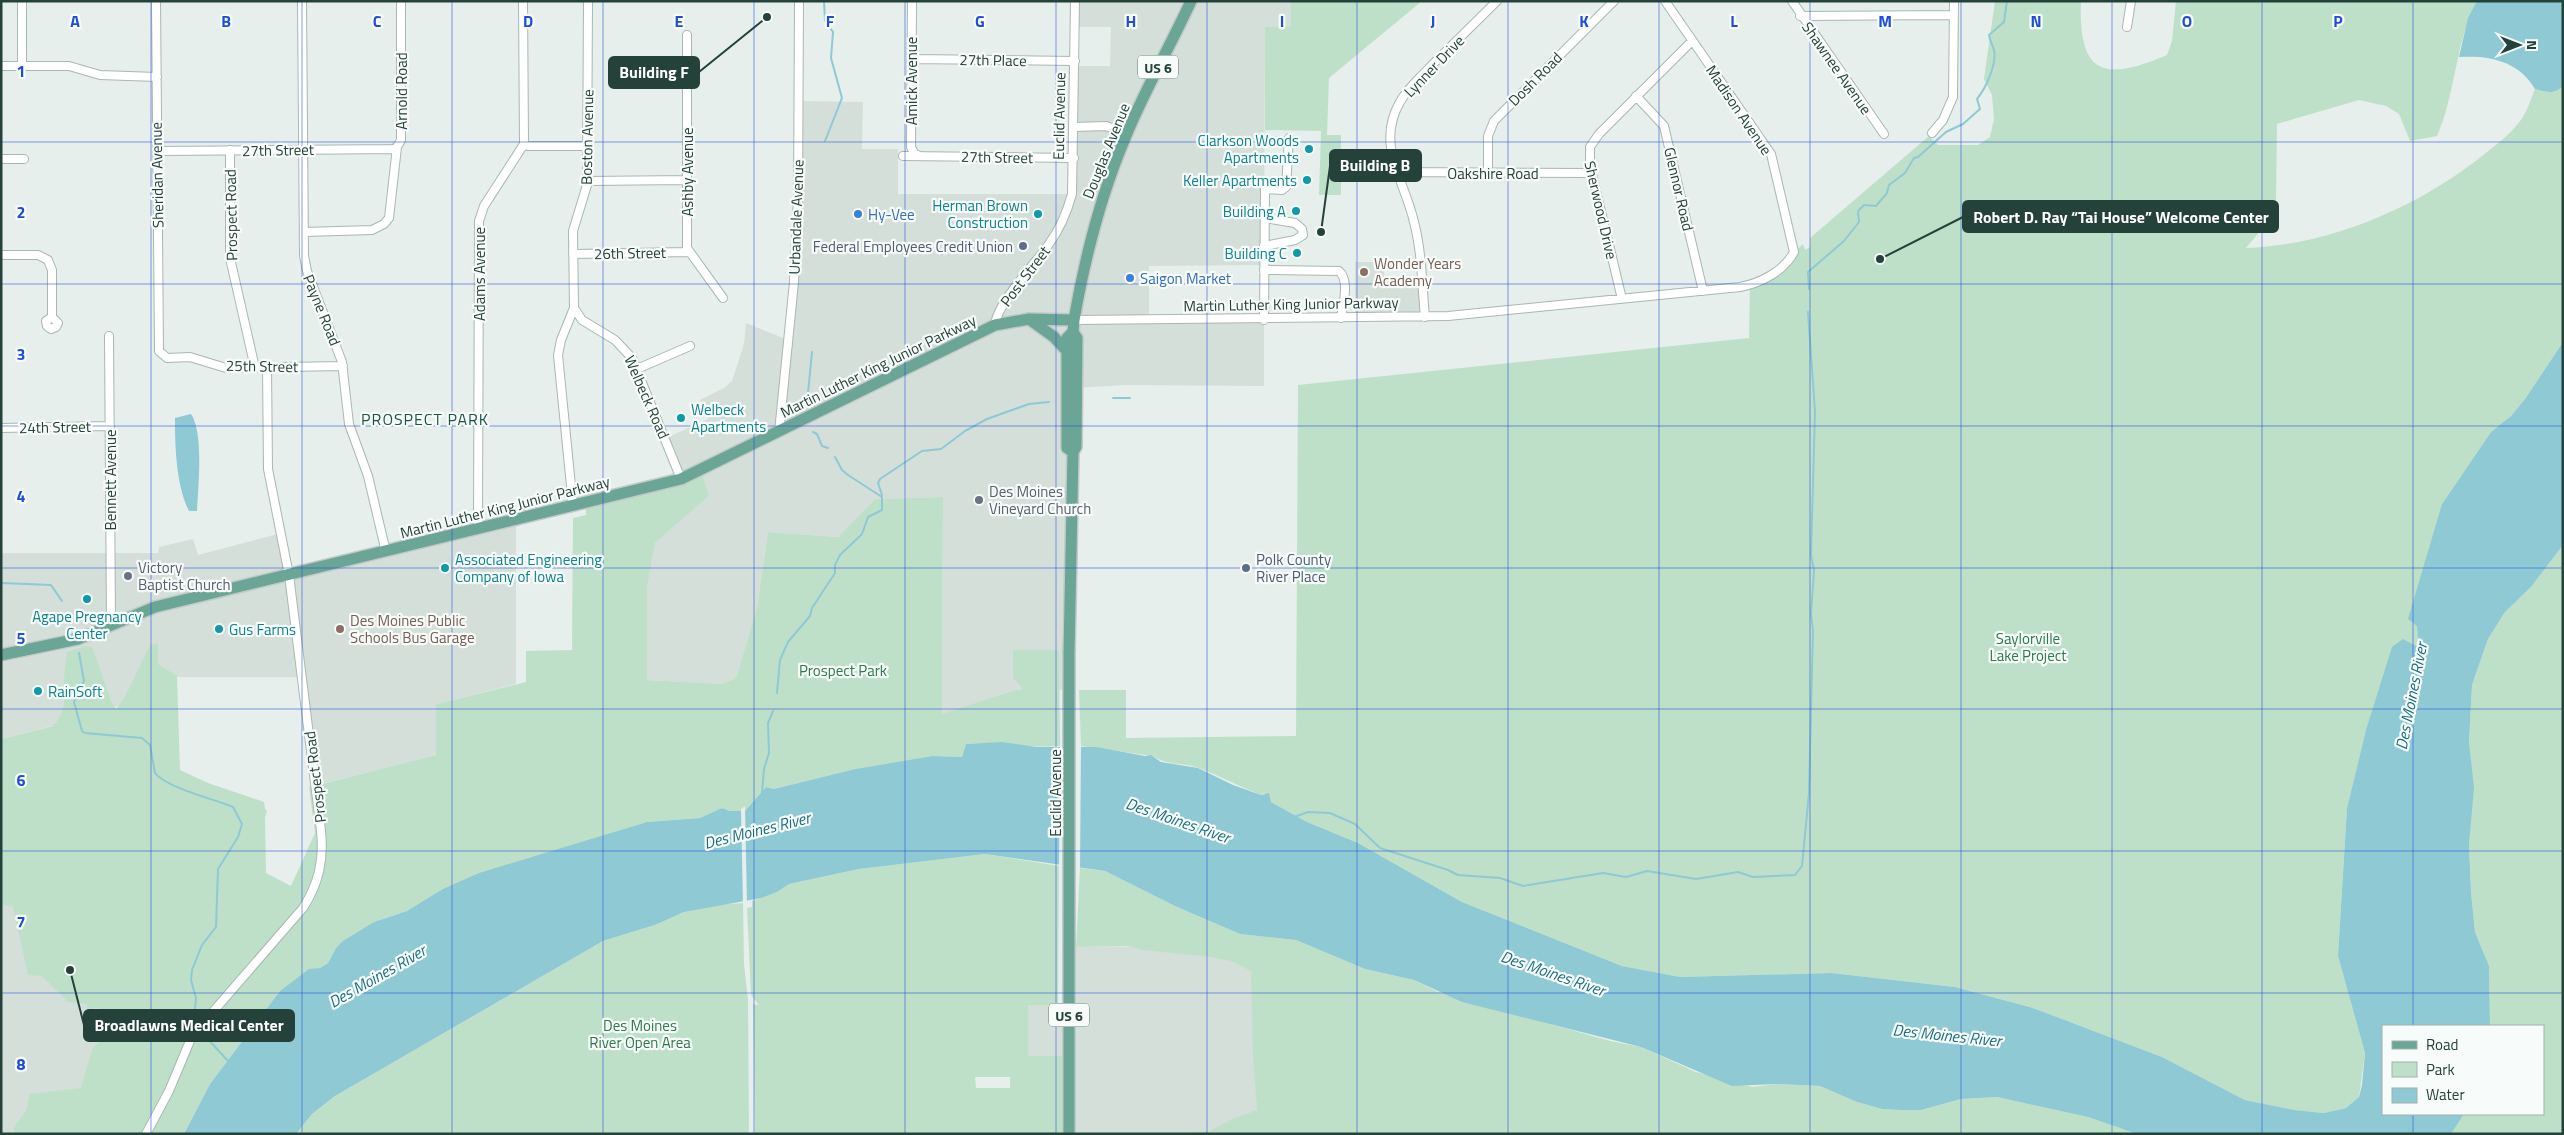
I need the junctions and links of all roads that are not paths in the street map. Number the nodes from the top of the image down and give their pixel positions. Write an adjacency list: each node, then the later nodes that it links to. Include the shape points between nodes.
1 (22, 1): 25 (street)
2 (156, 1): 26 (street, Sheridan Avenue)
3 (302, 1): 37 (street, Payne Road)
4 (401, 1): 35 (street, Arnold Road, via 401,140)
5 (523, 1): 33 (street)
6 (588, 1): 34 (street, Boston Avenue)
7 (799, 1): 79 (street, Urbandale Avenue, via 798,209)
8 (912, 1): 22 (street, Amick Avenue)
9 (1075, 1): 23 (street, Euclid Avenue)
10 (1191, 1): 30 (main road, Douglas Avenue / US 6)
11 (1497, 1): 44 (street, Lynner Drive, via 1400,102 1390,141)
12 (1614, 1): 45 (street, Dosh Road, via 1494,121 1488,136)
13 (1664, 1): 21 (street, Madison Avenue)
14 (1792, 1): 18 (street, Shawnee Avenue)
15 (1954, 1): 17 (street)
16 (2130, 1): 19 (street)
17 (1954, 15): 18 (street); 29 (street, via 1953,97 1943,120)
18 (1800, 16): 31 (street, Shawnee Avenue)
19 (2127, 27)
20 (687, 36): 48 (street, Ashby Avenue)
21 (1692, 40): 27 (street, Sherwood Drive); 56 (street, Madison Avenue, via 1771,154 1793,246)
22 (912, 59): 23 (street, 27th Place); 40 (street, Amick Avenue, via 911,147)
23 (1075, 61): 28 (street, Euclid Avenue)
24 (1, 66): 25 (street)
25 (22, 66): 26 (street, via 69,66 100,75)
26 (157, 77): 38 (street, Sheridan Avenue)
27 (1636, 96): 46 (street, Sherwood Drive, via 1594,138 1588,156); 58 (street, Glennor Road, via 1664,126)
28 (1074, 127): 30 (street, via 1106,126); 42 (street, Euclid Avenue)
29 (1932, 133)
30 (1126, 134): 68 (main road, Douglas Avenue / US 6, via 1088,244)
31 (1884, 134)
32 (1289, 138): 49 (street, via 1286,187 1282,190 1266,189)
33 (524, 144): 34 (street); 83 (street, Adams Avenue, via 484,206 479,220)
34 (588, 146): 47 (street, Boston Avenue)
35 (397, 147): 37 (street, 27th Street); 51 (street, Arnold Road, via 392,210 384,224 372,230)
36 (230, 150): 37 (street, 27th Street); 38 (street, 27th Street); 75 (street, Prospect Road, via 230,258)
37 (303, 150): 51 (street, Payne Road)
38 (158, 151): 71 (street, Sheridan Avenue)
39 (903, 156): 40 (street, 27th Street)
40 (920, 156): 42 (street, 27th Street)
41 (24, 158): 43 (street)
42 (1074, 158): 50 (street, Euclid Avenue, via 1072,194)
43 (1, 159)
44 (1395, 172): 45 (street, Oakshire Road); 63 (street, Lynner Drive, via 1414,221)
45 (1488, 172): 46 (street, Oakshire Road)
46 (1592, 173): 60 (street, Sherwood Drive)
47 (588, 180): 48 (street); 54 (street, Boston Avenue, via 573,231)
48 (687, 180): 53 (street, Ashby Avenue)
49 (1265, 218): 52 (street); 52 (street, via 1295,223 1302,230 1302,235 1295,240)
50 (1059, 228): 67 (street, Post Street, via 1004,302)
51 (304, 232): 73 (street, Payne Road, via 306,272)
52 (1264, 246): 57 (street)
53 (688, 252): 54 (street, 26th Street); 59 (street)
54 (572, 254): 61 (street, Boston Avenue)
55 (1, 255): 62 (street, via 38,254 48,260 52,266)
56 (1791, 258): 58 (street, Martin Luther King Junior Parkway, via 1755,284)
57 (1264, 270): 64 (street, via 1339,271 1345,281); 66 (street)
58 (1702, 291): 60 (street, Martin Luther King Junior Parkway)
59 (722, 298)
60 (1622, 299): 63 (street, Martin Luther King Junior Parkway)
61 (574, 308): 76 (street, Welbeck Road, via 582,320 624,348); 82 (street, Boston Avenue, via 558,354)
62 (52, 316)
63 (1425, 316): 64 (street, Martin Luther King Junior Parkway)
64 (1341, 318): 66 (street, Martin Luther King Junior Parkway)
65 (1029, 319): 67 (main road, Martin Luther King Junior Parkway); 68 (main road, Martin Luther King Junior Parkway); 72 (main road)
66 (1264, 320): 68 (street, Martin Luther King Junior Parkway)
67 (995, 325): 79 (main road, Martin Luther King Junior Parkway)
68 (1074, 326): 72 (main road, Euclid Avenue / US 6, via 1067,338); 80 (main road, Euclid Avenue / US 6, via 1077,338 1076,447)
69 (109, 336): 77 (street, Bennett Avenue)
70 (690, 346): 76 (street)
71 (158, 348): 75 (street, 25th Street, via 167,358 190,357 226,368)
72 (1066, 350): 80 (main road, Euclid Avenue / US 6, via 1067,448)
73 (343, 366): 74 (street, 25th Street); 84 (street, Payne Road, via 349,424 368,476)
74 (267, 367): 75 (street, 25th Street); 85 (street, Prospect Road, via 268,469)
75 (255, 368)
76 (637, 369): 81 (street, Welbeck Road)
77 (110, 426): 78 (street, 24th Street); 86 (street, Bennett Avenue)
78 (1, 428)
79 (779, 432): 81 (main road, Martin Luther King Junior Parkway)
80 (1073, 452): 89 (main road, Euclid Avenue / US 6)
81 (682, 479): 82 (main road, Martin Luther King Junior Parkway)
82 (572, 506): 83 (main road, Martin Luther King Junior Parkway)
83 (478, 529): 84 (main road, Martin Luther King Junior Parkway)
84 (386, 552): 85 (main road, Martin Luther King Junior Parkway)
85 (289, 575): 86 (main road, Martin Luther King Junior Parkway, via 155,607); 88 (street, Prospect Road, via 323,851 318,878 303,908 192,1036)
86 (111, 625): 87 (main road, Martin Luther King Junior Parkway, via 78,639)
87 (1, 656)
88 (146, 1134)
89 (1069, 1134)

